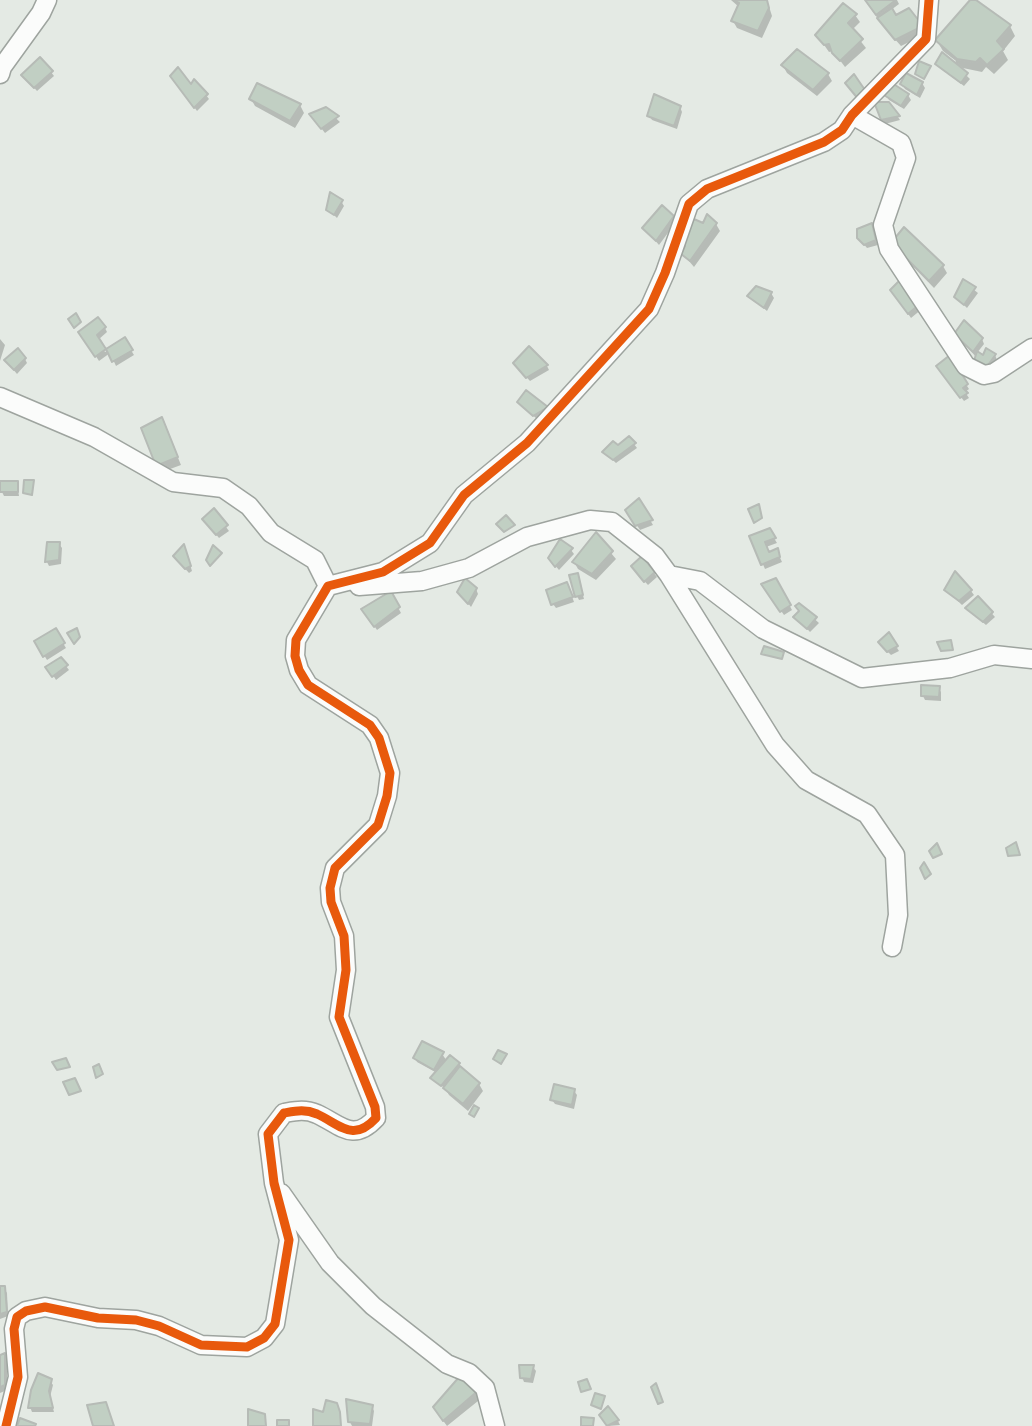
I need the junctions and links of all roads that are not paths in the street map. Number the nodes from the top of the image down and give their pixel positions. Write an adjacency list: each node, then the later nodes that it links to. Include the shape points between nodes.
1 (47, 0): 3 (street)
2 (929, 0): 4 (street, via 926,40)
3 (0, 74)
4 (852, 115): 5 (street, via 901,143 906,158 883,225 889,249 967,366 984,375 994,373); 8 (street, via 842,130 824,142 707,189 689,204 649,309 527,443 464,495 430,543 383,572)
5 (1032, 348)
6 (0, 397): 8 (street, via 94,437 173,482 223,488 249,506 271,533 315,560)
7 (669, 575): 8 (street, via 655,556 612,522 590,520 527,537 469,568 422,581); 9 (street, via 701,581 763,628 862,678 950,668 994,655); 10 (street, via 775,745 806,780 867,814 895,855 898,915)
8 (328, 586): 11 (street, via 296,640 299,670 309,685 370,725 390,773 378,825 335,868 330,888 344,936 346,970 339,1017 376,1118 357,1131 316,1113 284,1113 268,1134)
9 (1032, 659)
10 (892, 947)
11 (274, 1182): 12 (street, via 289,1240 275,1324 264,1338 247,1347 201,1345 136,1320 45,1307 26,1311 17,1317 14,1329 18,1377); 13 (street, via 330,1263 373,1306 485,1388)
12 (6, 1426)
13 (495, 1426)

